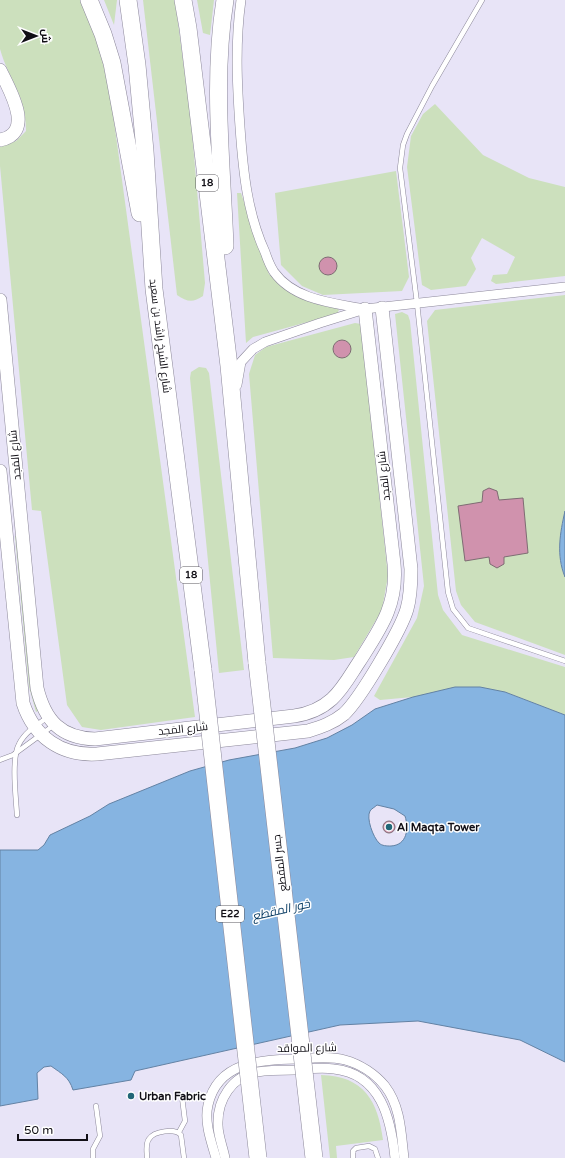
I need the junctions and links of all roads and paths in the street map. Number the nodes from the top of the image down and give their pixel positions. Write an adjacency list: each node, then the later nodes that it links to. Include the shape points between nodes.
1 (89, 0): 10 (highway, via 112,63)
2 (128, 0): 10 (highway, شارع الشيخ راشد بن سعيد / 18, via 145,151)
3 (183, 0): 15 (highway, 18)
4 (225, 0): 15 (highway, via 221,24 219,76)
5 (241, 0): 14 (street, via 236,34 236,73 241,144 246,191 259,240 273,271 298,292 320,302)
6 (482, 0): 12 (lane, via 432,86 403,145 400,174)
7 (0, 70): 8 (street, via 16,107 19,121 13,134)
8 (0, 140)
9 (565, 287): 12 (street)
10 (154, 289): 19 (highway, شارع الشيخ راشد بن سعيد / 18)
11 (0, 300): 20 (street, شارع المَجد, via 36,678 39,697)
12 (417, 303): 13 (street); 18 (lane, via 448,592 453,608 468,628)
13 (382, 308): 14 (street); 21 (street, شارع المَجد, via 411,569 411,590 407,610 399,629 350,707 331,722 308,730 97,754 75,754 55,746)
14 (365, 310): 16 (street, via 265,342 253,349 241,362); 20 (street, شارع المَجد, via 395,585 387,615 340,691 315,711 286,717 95,739 70,735)
15 (229, 366): 16 (highway, 18)
16 (233, 414): 34 (highway, جسر المقطع / 18, bridge, via 257,663)
17 (0, 471): 21 (street, شارع المَجد, via 22,692 27,714)
18 (565, 661)
19 (203, 670): 33 (highway, E22, bridge)
20 (51, 721): 21 (lane); 21 (lane)
21 (38, 731): 22 (lane); 22 (lane, via 22,739)
22 (17, 750): 23 (lane); 24 (lane)
23 (0, 760)
24 (17, 815)
25 (182, 1097): 27 (lane, via 185,1121)
26 (96, 1106): 28 (lane, via 100,1136 93,1149)
27 (179, 1132): 29 (lane, via 151,1136 146,1145); 30 (lane, via 182,1137)
28 (93, 1158)
29 (148, 1158)
30 (184, 1158)
31 (216, 1158): 38 (street, شارع المواقد, via 207,1126 208,1104 222,1079 242,1065 259,1061 329,1058 360,1065 384,1086 392,1097 400,1120)
32 (225, 1158): 37 (street, شارع المواقد, via 218,1127 219,1111 227,1091 244,1076 264,1071 325,1068 343,1071 360,1078 378,1096 387,1112)
33 (258, 1158)
34 (314, 1158)
35 (353, 1158): 36 (lane, via 353,1151 356,1148 369,1146 375,1149)
36 (378, 1158)
37 (395, 1158)
38 (404, 1158)

